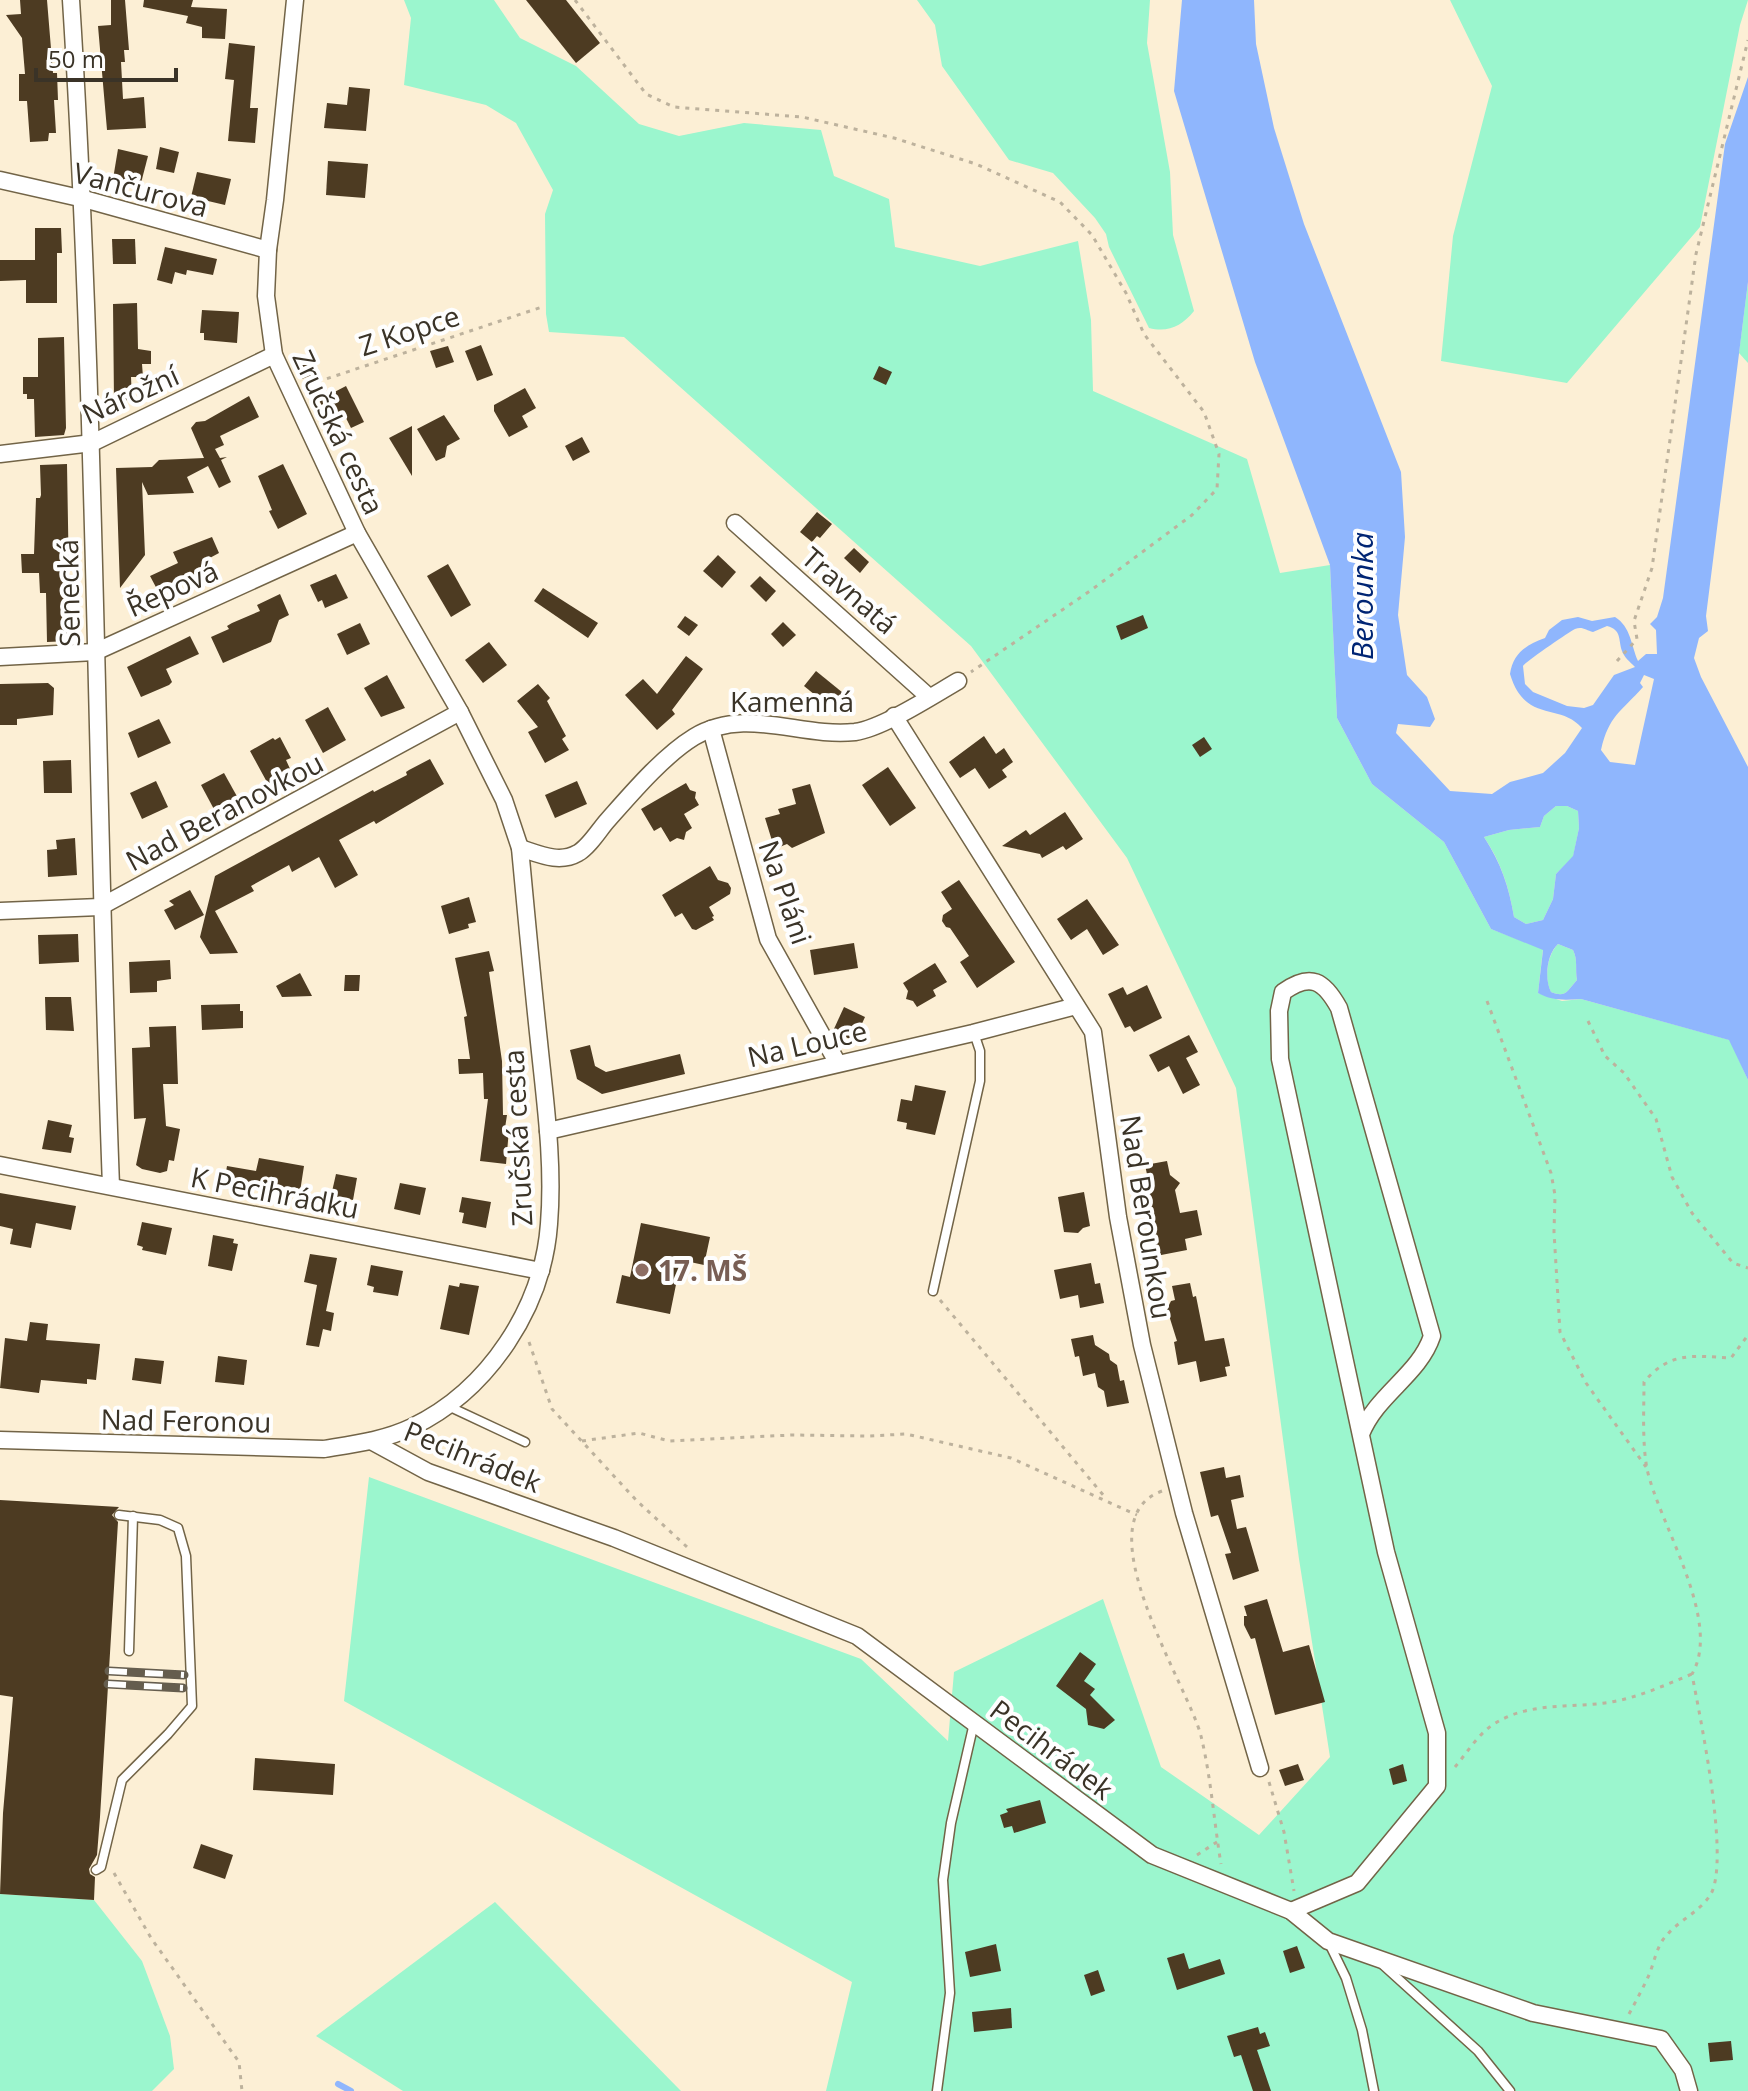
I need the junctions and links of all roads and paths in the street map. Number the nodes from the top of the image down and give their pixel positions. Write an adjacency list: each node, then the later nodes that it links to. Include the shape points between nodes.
1 (71, 0): 6 (street, Senecká)
2 (295, 0): 7 (street, Zručská cesta)
3 (575, 0): 18 (path, via 646,94 674,107 802,117 894,138 976,164 1060,202 1092,235 1144,334 1204,412 1219,454 1217,489 1192,515 1090,591)
4 (1748, 40): 17 (path, via 1696,254 1652,568 1634,621 1635,641)
5 (0, 180): 6 (street, Vančurova)
6 (84, 199): 7 (street, Vančurova); 11 (street, Senecká)
7 (268, 250): 9 (street, Zručská cesta, via 266,296)
8 (542, 307): 10 (path, Z Kopce)
9 (274, 355): 10 (street, Zručská cesta); 11 (street, Nárožní)
10 (289, 392): 14 (street, Zručská cesta)
11 (92, 443): 12 (street, Nárožní); 15 (street, Senecká)
12 (0, 454)
13 (735, 523): 19 (street, Travnatá)
14 (357, 533): 15 (street, Řepová); 20 (street, Zručská cesta)
15 (95, 652): 16 (street, Řepová); 24 (street, Senecká)
16 (0, 657)
17 (1617, 661)
18 (958, 681): 19 (street, Kamenná)
19 (929, 697): 21 (street, Kamenná)
20 (460, 712): 23 (street, Zručská cesta, via 504,800); 24 (street, Nad Beranovkou)
21 (894, 716): 22 (street, Kamenná, via 857,732 743,722); 27 (street, Nad Berounkou)
22 (711, 729): 23 (street, via 682,746 579,853 551,859); 30 (street, Na Pláni, via 768,939)
23 (520, 848): 31 (street, Zručská cesta)
24 (100, 907): 25 (street, Nad Beranovkou); 33 (street, Senecká)
25 (0, 911)
26 (1487, 1001): 45 (path, via 1551,1173 1560,1332 1586,1383)
27 (1076, 1006): 29 (street, Na Louce); 46 (street, Nad Berounkou, via 1093,1032 1120,1231)
28 (1588, 1021): 34 (path, via 1605,1056 1624,1073 1656,1119 1672,1177 1692,1213 1733,1263)
29 (973, 1033): 30 (street, Na Louce); 36 (lane, via 980,1051 980,1081)
30 (837, 1062): 31 (street, Na Louce)
31 (548, 1131): 35 (street, Zručská cesta, via 550,1222)
32 (0, 1165): 33 (street, K Pecihrádku)
33 (111, 1186): 35 (street, K Pecihrádku)
34 (1748, 1268)
35 (541, 1271): 37 (street, Zručská cesta)
36 (933, 1291): 47 (path)
37 (521, 1320): 39 (street, Zručská cesta, via 482,1375); 43 (path, via 552,1409)
38 (1748, 1335): 45 (path, via 1731,1358 1679,1358 1657,1366 1644,1382)
39 (448, 1405): 42 (street, Zručská cesta, via 412,1427); 44 (lane)
40 (1361, 1434): 40 (street, via 1280,1059 1279,1011 1283,992 1296,982 1327,987 1339,1008 1432,1336 1427,1352 1368,1416); 56 (street, via 1386,1552 1437,1733)
41 (0, 1440): 42 (street, Nad Feronou, via 324,1449)
42 (371, 1441): 54 (street, Pecihrádek, via 428,1472 614,1538 857,1636)
43 (582, 1441): 47 (path, via 639,1433 669,1441 906,1434 1011,1458); 51 (path)
44 (525, 1442)
45 (1647, 1469): 53 (path, via 1689,1582 1701,1637)
46 (1177, 1486): 49 (path, via 1151,1496); 55 (street, Nad Berounkou)
47 (1107, 1500): 49 (path)
48 (119, 1515): 50 (lane)
49 (1137, 1515): 59 (path, via 1132,1552 1143,1601 1201,1734)
50 (133, 1516): 52 (lane); 57 (lane, via 178,1528 186,1556 192,1706 122,1780)
51 (691, 1551)
52 (129, 1651)
53 (1692, 1674): 56 (path, via 1635,1697 1554,1706 1500,1720); 63 (path, via 1709,1769 1716,1878 1696,1910 1664,1937)
54 (974, 1722): 59 (street, Pecihrádek, via 1152,1855); 65 (lane, via 943,1880 950,1993)
55 (1260, 1768): 60 (path, via 1266,1771 1284,1832 1295,1887)
56 (1437, 1786): 60 (street, via 1357,1883)
57 (96, 1870)
58 (114, 1873): 64 (path, via 151,1938 239,2062)
59 (1224, 1884): 60 (street, Pecihrádek)
60 (1291, 1911): 61 (street, Pecihrádek)
61 (1328, 1941): 62 (street, Pecihrádek); 66 (lane, via 1362,2030)
62 (1377, 1960): 63 (street, Pecihrádek, via 1533,2013); 67 (lane, via 1478,2051)
63 (1620, 2031): 68 (street, Pecihrádek, via 1661,2039 1683,2070)
64 (242, 2091)
65 (937, 2091)
66 (1374, 2091)
67 (1510, 2091)
68 (1689, 2091)

